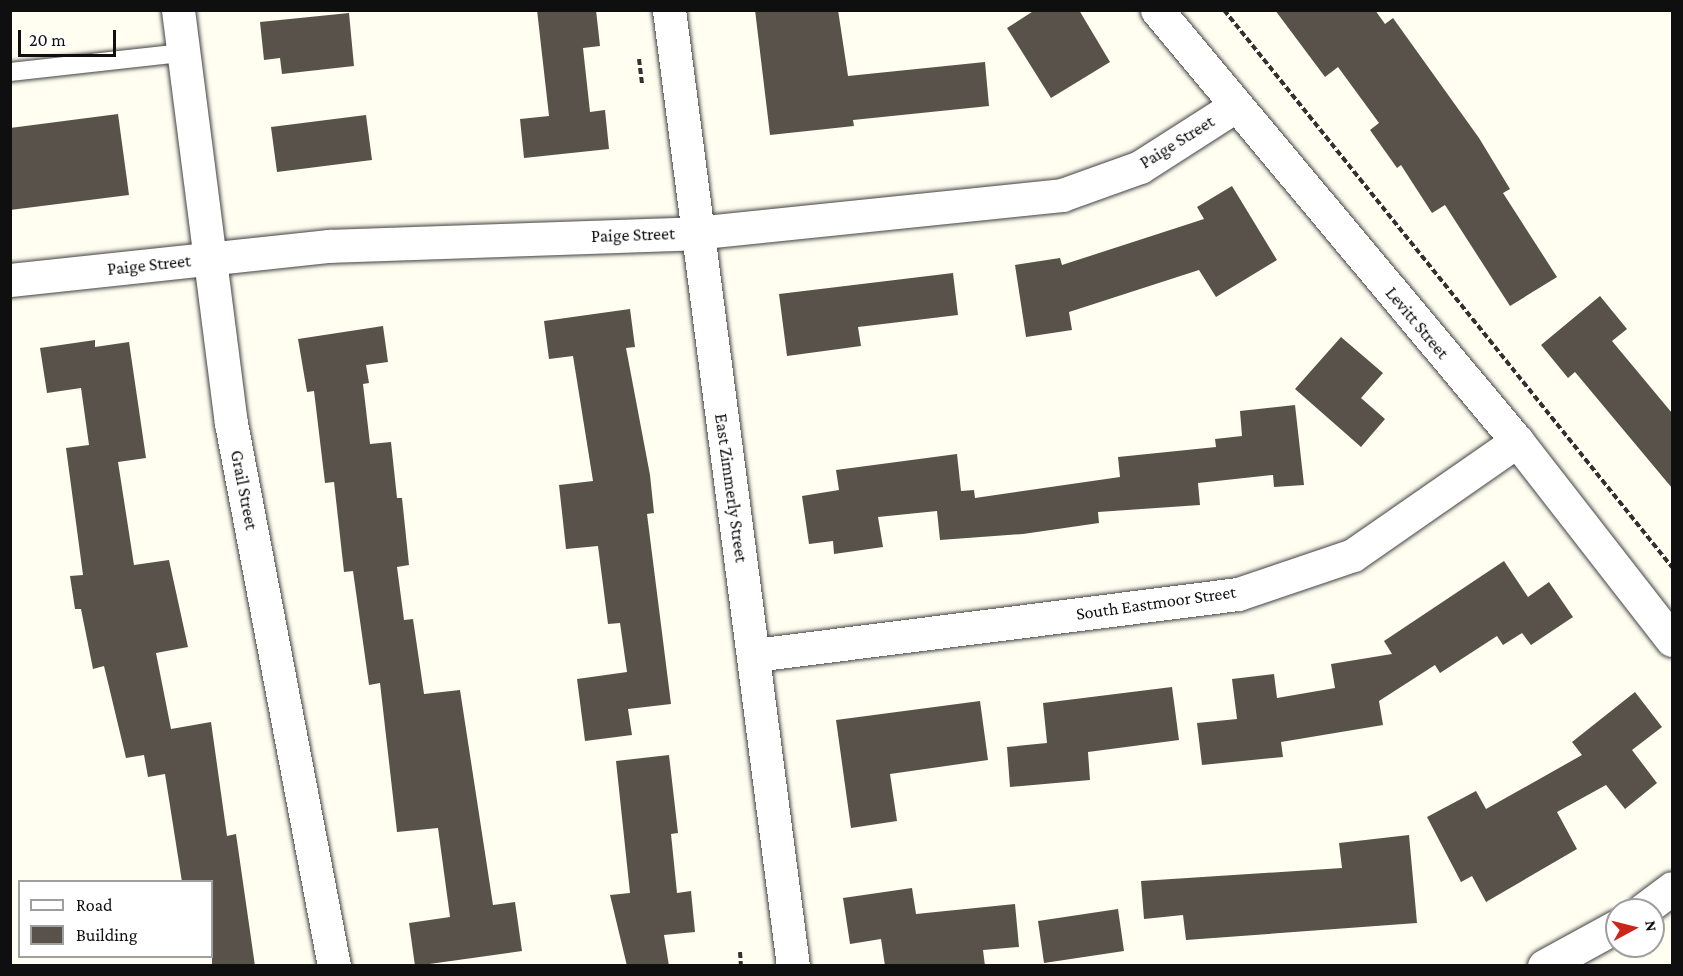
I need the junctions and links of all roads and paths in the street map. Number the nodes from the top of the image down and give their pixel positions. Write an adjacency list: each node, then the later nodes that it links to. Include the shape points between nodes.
1 (178, 10): 5 (street, Grail Street)
2 (669, 10): 8 (street, East Zimmerly Street)
3 (1157, 10): 7 (street, Levitt Street)
4 (1224, 10): 12 (path)
5 (183, 53): 6 (lane); 9 (street, Grail Street)
6 (10, 72)
7 (1234, 107): 8 (street, Paige Street, via 1140,167 1062,195); 11 (street, Levitt Street)
8 (695, 233): 9 (street, Paige Street, via 329,246); 14 (street, East Zimmerly Street)
9 (209, 259): 10 (street, Paige Street); 19 (street, Grail Street, via 231,423)
10 (10, 280)
11 (1516, 441): 13 (street, Levitt Street); 14 (street, South Eastmoor Street, via 1353,555 1238,594)
12 (1672, 567)
13 (1672, 640)
14 (755, 655): 21 (street, East Zimmerly Street)
15 (1672, 888): 16 (street)
16 (1659, 898)
17 (1605, 933): 22 (street)
18 (740, 952): 20 (path)
19 (334, 966)
20 (741, 966)
21 (792, 966)
22 (1544, 966)

